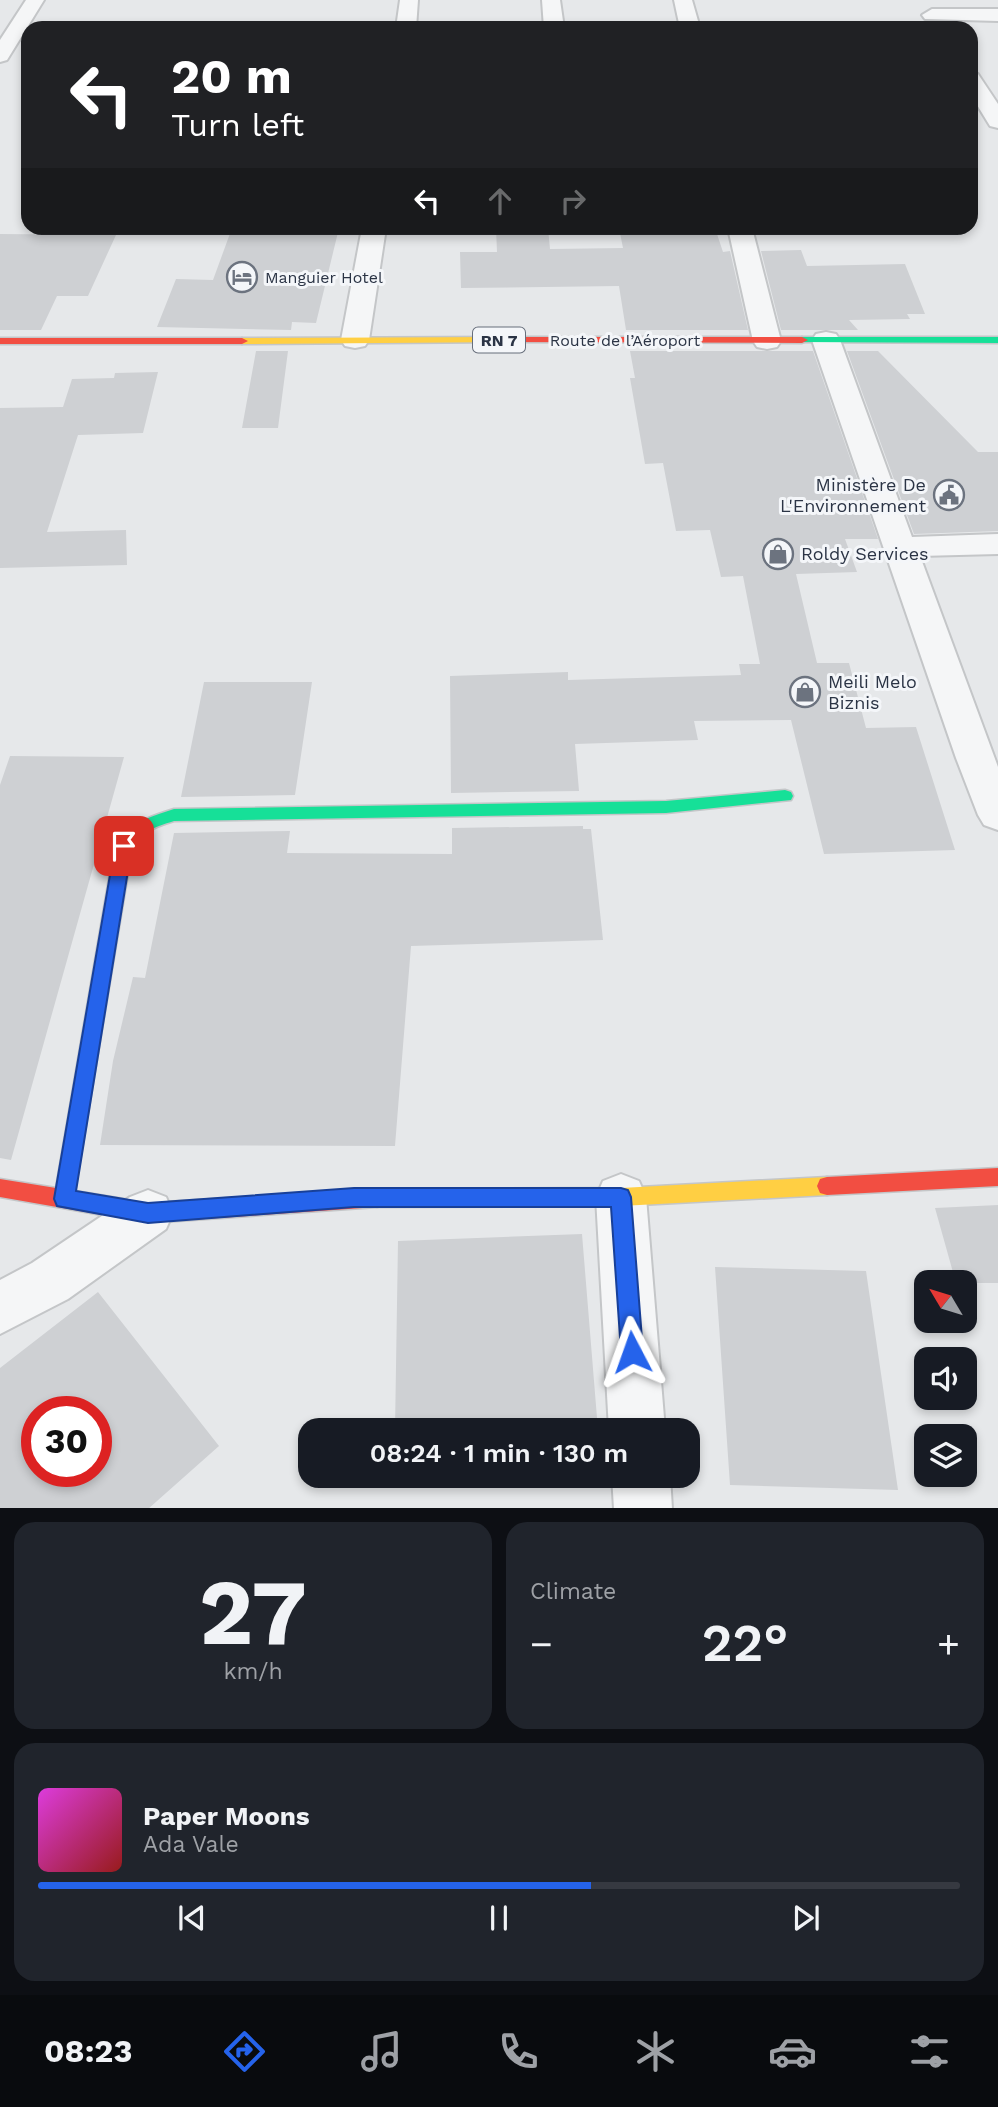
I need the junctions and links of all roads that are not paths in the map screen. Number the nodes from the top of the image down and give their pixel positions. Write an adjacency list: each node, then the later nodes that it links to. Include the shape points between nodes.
1 (35, 0): 7 (street)
2 (409, 0): 8 (street)
3 (551, 0): 9 (street)
4 (683, 0): 10 (street)
5 (932, 14): 6 (street)
6 (998, 15)
7 (22, 21)
8 (407, 21)
9 (553, 21)
10 (689, 21)
11 (21, 22): 12 (street)
12 (0, 56)
13 (978, 89): 14 (street)
14 (998, 121)
15 (373, 235): 17 (street)
16 (742, 235): 21 (street)
17 (355, 340): 20 (street, Route de l’Aéroport / RN 7); 21 (street, Route de l’Aéroport / RN 7)
18 (826, 340): 19 (street, Route de l’Aéroport / RN 7); 21 (street, Route de l’Aéroport / RN 7); 23 (street)
19 (998, 340)
20 (0, 341)
21 (767, 341)
22 (998, 544): 23 (street)
23 (899, 547): 24 (street)
24 (987, 762): 26 (street)
25 (785, 796): 30 (street, via 666,807 174,815 141,825 124,846)
26 (998, 815)
27 (998, 1177): 29 (street)
28 (0, 1188): 30 (street)
29 (621, 1197): 31 (street, via 354,1198); 33 (street)
30 (64, 1199): 31 (street)
31 (148, 1213): 32 (street, via 50,1281)
32 (0, 1308)
33 (636, 1418)
34 (642, 1488): 35 (street)
35 (643, 1508)

